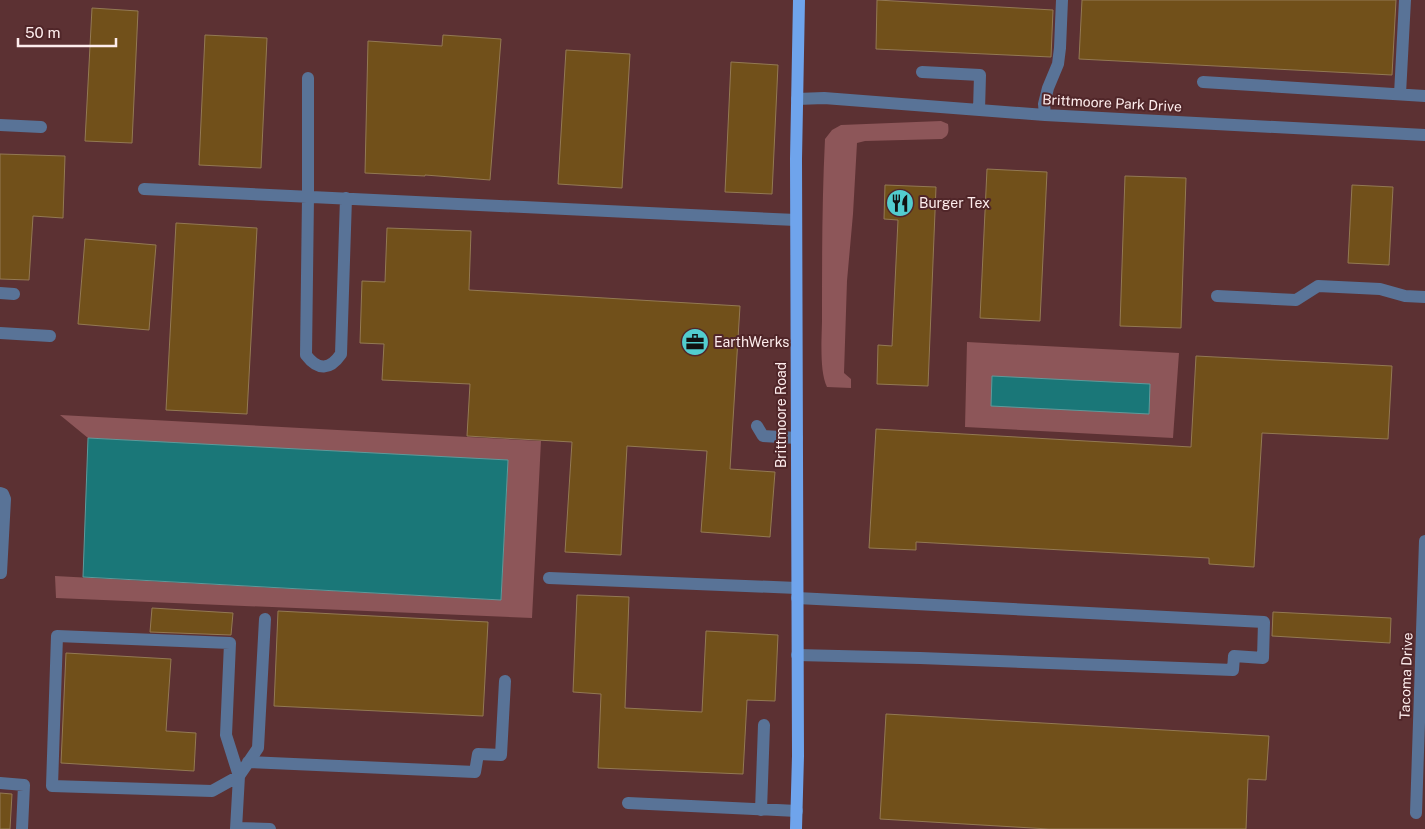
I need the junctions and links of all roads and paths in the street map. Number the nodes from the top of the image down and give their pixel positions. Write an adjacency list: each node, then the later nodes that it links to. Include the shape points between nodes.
1 (799, 0): 9 (main road, Brittmoore Road)
2 (1062, 0): 11 (street, via 1058,64 1048,88)
3 (1405, 0): 7 (street)
4 (922, 72): 10 (street, via 980,75)
5 (308, 78): 16 (street)
6 (1203, 82): 7 (street)
7 (1400, 94): 8 (street)
8 (1425, 96)
9 (797, 98): 10 (street, Brittmoore Park Drive); 18 (main road, Brittmoore Road)
10 (979, 110): 11 (street, Brittmoore Park Drive)
11 (1045, 115): 14 (street, Brittmoore Park Drive)
12 (0, 124): 13 (street)
13 (41, 127)
14 (1425, 135)
15 (144, 189): 16 (street)
16 (308, 197): 17 (street); 17 (street, via 306,355 323,367 332,365 341,354)
17 (346, 198): 18 (street)
18 (796, 220): 26 (main road, Brittmoore Road)
19 (0, 293): 20 (street)
20 (14, 294)
21 (1217, 296): 22 (street, via 1296,300 1318,286 1380,288 1405,296)
22 (1425, 297)
23 (0, 333): 24 (street)
24 (50, 336)
25 (757, 426): 26 (street, via 763,436)
26 (797, 438): 31 (main road, Brittmoore Road)
27 (0, 493): 29 (street, via 5,500)
28 (1425, 541): 42 (street, Tacoma Drive)
29 (1, 573)
30 (549, 578): 31 (street)
31 (797, 593): 33 (main road, Brittmoore Road); 33 (street, via 1264,622 1263,658 1234,656 1233,670)
32 (265, 619): 36 (street, via 258,748)
33 (797, 655): 41 (main road, Brittmoore Road)
34 (505, 680): 36 (street, via 501,755 478,754 475,772)
35 (764, 725): 40 (street)
36 (248, 762): 37 (street)
37 (239, 776): 37 (street, via 226,735 230,643 57,636 52,786 212,791); 43 (street)
38 (0, 783): 44 (street, via 24,785)
39 (628, 803): 40 (street)
40 (762, 810): 41 (street)
41 (797, 812): 46 (main road, Brittmoore Road)
42 (1416, 813)
43 (236, 828): 45 (street)
44 (22, 829)
45 (270, 829)
46 (796, 829)

